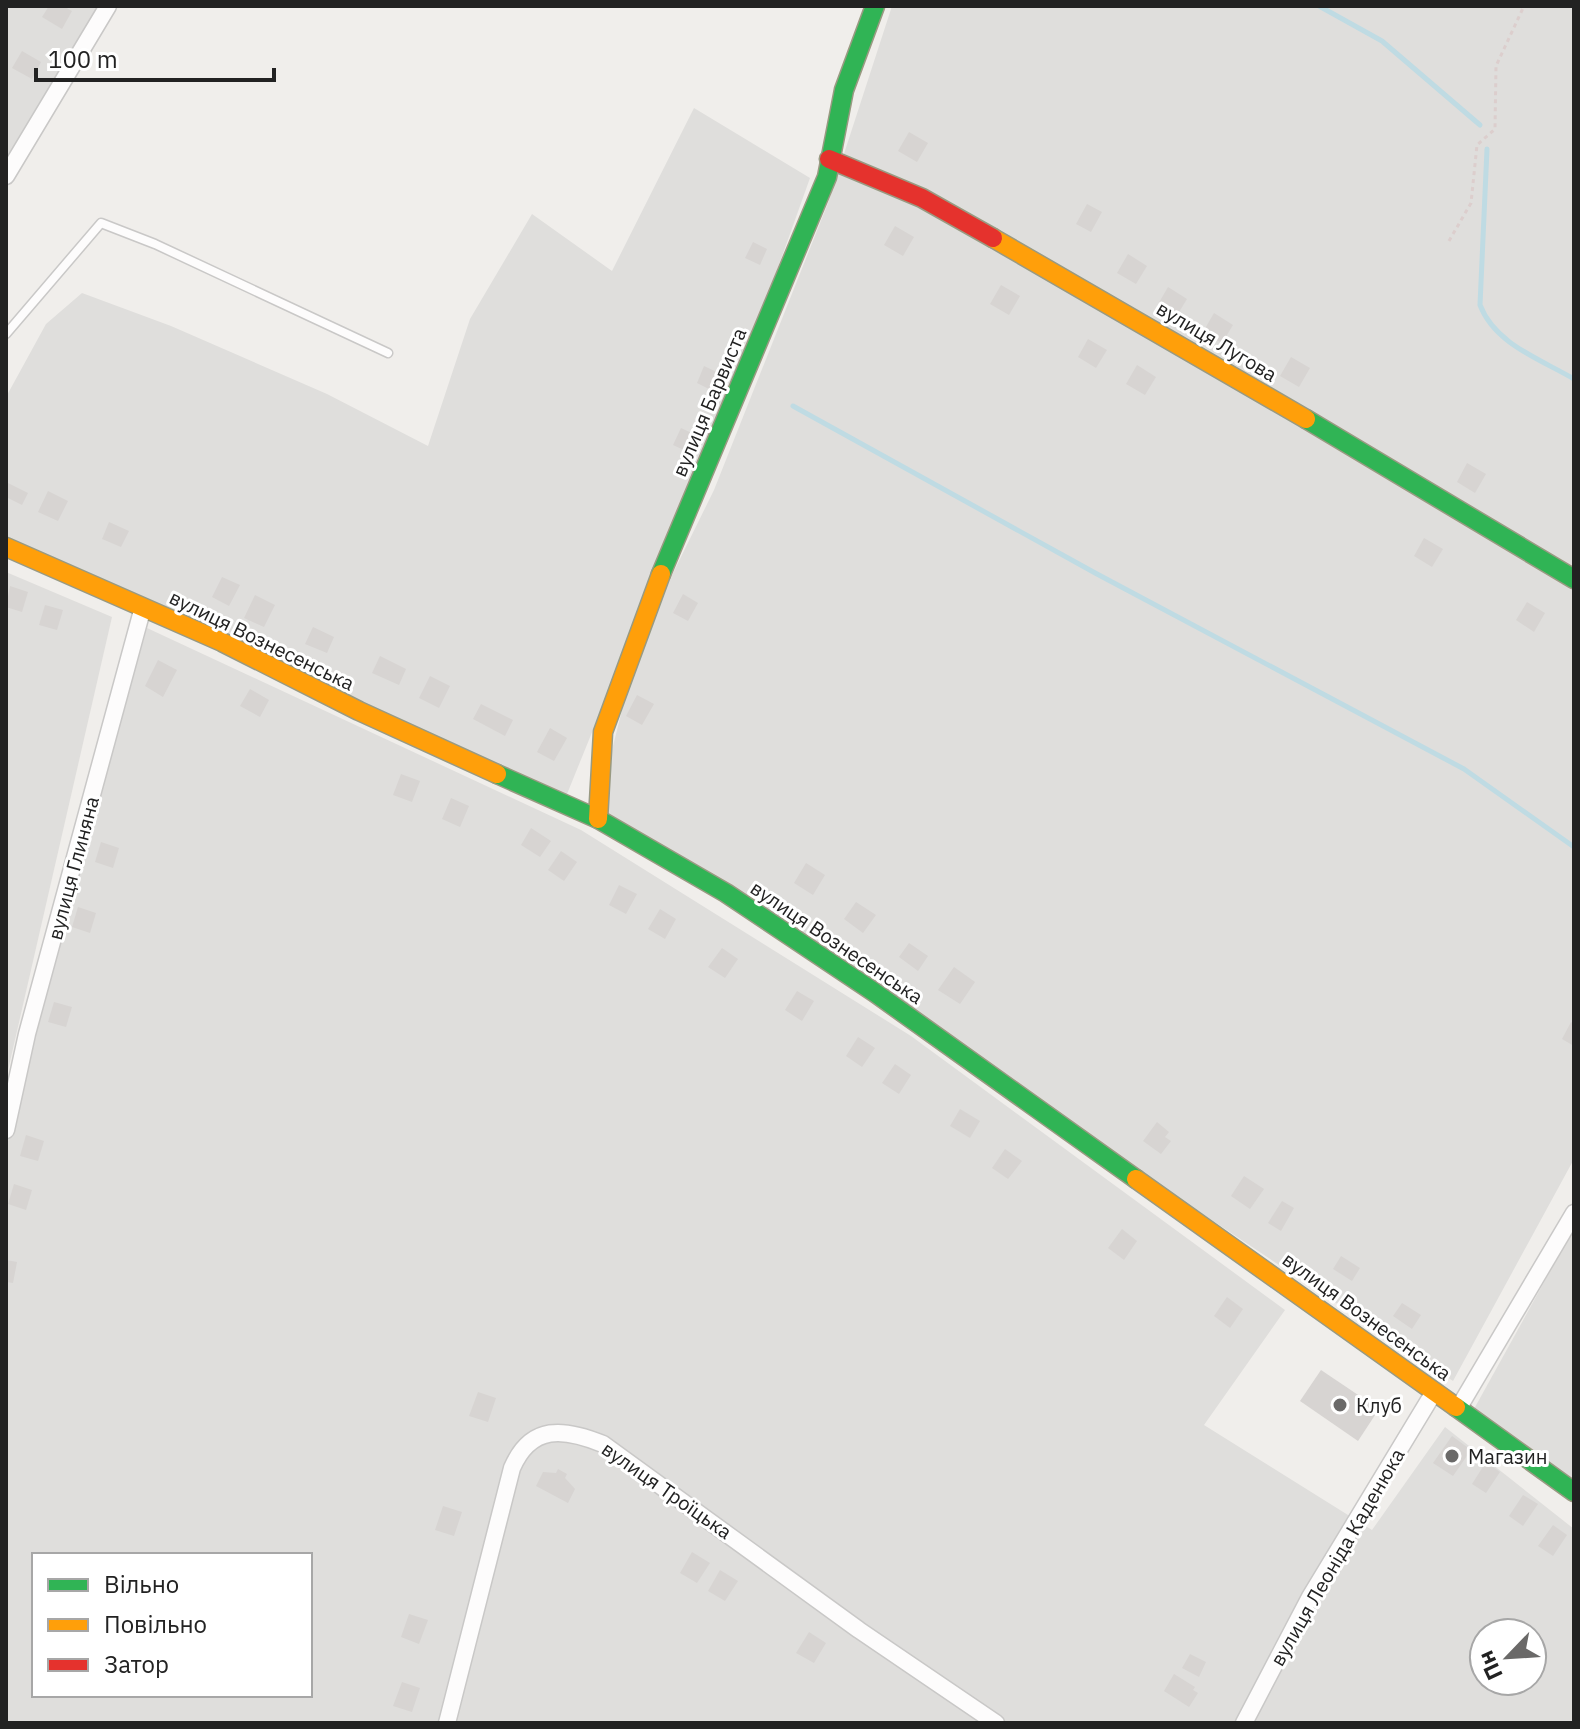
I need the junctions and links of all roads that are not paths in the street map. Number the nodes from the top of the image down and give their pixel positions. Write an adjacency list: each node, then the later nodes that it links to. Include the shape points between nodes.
1 (108, 6): 4 (street)
2 (875, 6): 3 (street, вулиця Барвиста, via 852,54 835,112)
3 (829, 159): 8 (street, вулиця Лугова, via 922,198 1145,323); 10 (street, вулиця Барвиста, via 827,177 667,556 603,732)
4 (6, 176)
5 (6, 334): 6 (lane, via 101,223)
6 (388, 353)
7 (6, 547): 9 (street, вулиця Вознесенська)
8 (1574, 579)
9 (143, 607): 10 (street, вулиця Вознесенська); 11 (street, вулиця Глиняна, via 27,1034)
10 (598, 819): 13 (street, вулиця Вознесенська, via 726,893 874,992)
11 (6, 1130)
12 (1574, 1213): 14 (street)
13 (1434, 1392): 14 (street, вулиця Вознесенська); 18 (street, вулиця Леоніда Каденюка, via 1310,1597)
14 (1458, 1409): 15 (street, вулиця Вознесенська)
15 (1574, 1492)
16 (447, 1723): 17 (street, вулиця Троїцька, via 519,1451 536,1438 572,1431 603,1444)
17 (996, 1723)
18 (1244, 1723)

